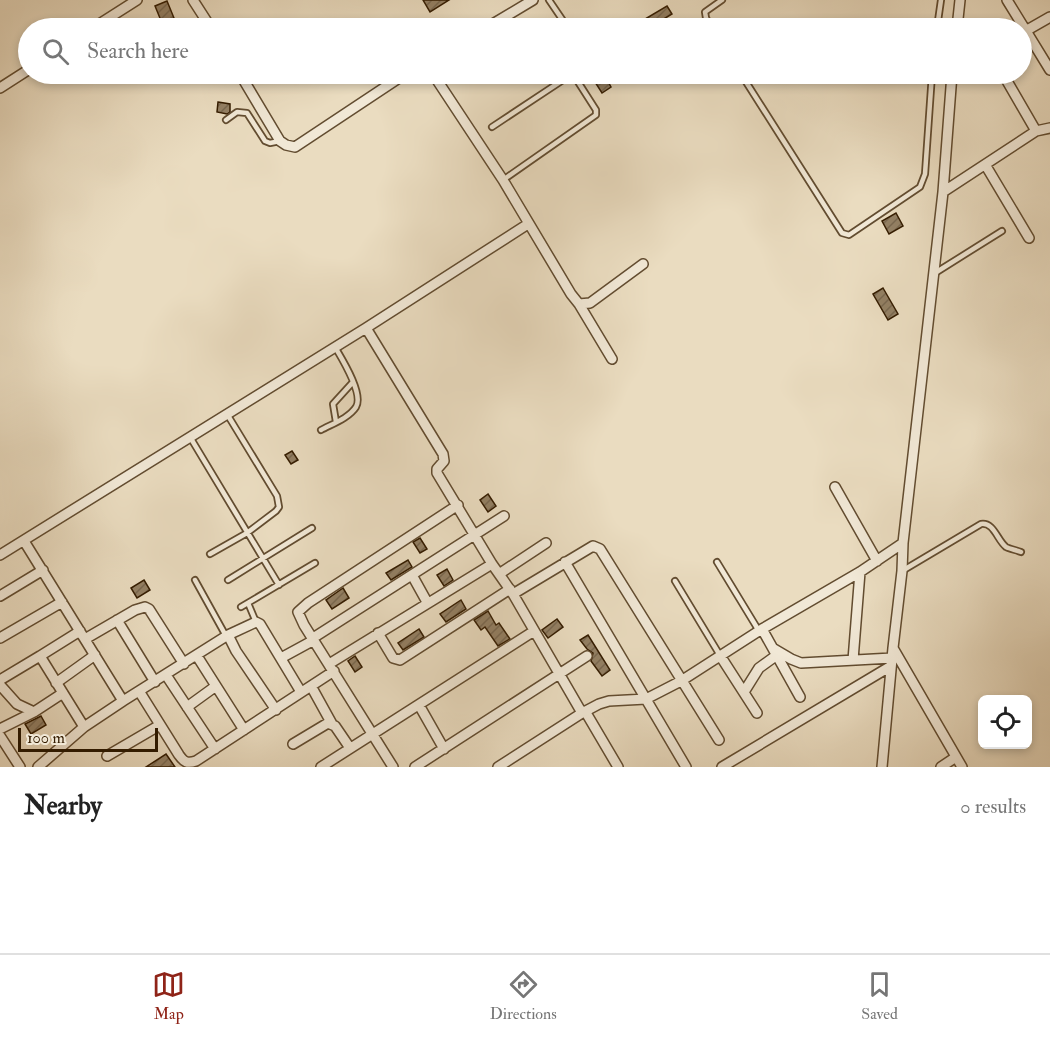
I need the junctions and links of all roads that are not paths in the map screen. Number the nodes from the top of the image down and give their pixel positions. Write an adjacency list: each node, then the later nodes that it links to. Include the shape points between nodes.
1 (137, 0): 10 (street)
2 (193, 0): 11 (street)
3 (549, 0): 13 (lane)
4 (722, 0): 14 (lane, via 705,12)
5 (941, 0): 15 (lane)
6 (960, 0): 16 (street)
7 (1007, 0): 17 (street)
8 (527, 2): 12 (street)
9 (1050, 17): 18 (street)
10 (109, 18)
11 (205, 18)
12 (502, 18)
13 (561, 18)
14 (706, 18)
15 (938, 18)
16 (958, 18)
17 (1017, 18)
18 (1032, 27)
19 (1032, 43): 20 (street)
20 (1050, 69)
21 (18, 76): 31 (street)
22 (246, 84): 36 (street)
23 (390, 84): 36 (street, via 295,147)
24 (440, 84): 38 (street)
25 (557, 84): 33 (lane)
26 (579, 84): 38 (lane, via 597,110 596,115)
27 (747, 84): 28 (lane, via 845,235 920,187 925,174)
28 (931, 84)
29 (951, 84): 39 (street)
30 (1009, 84): 35 (street)
31 (0, 88)
32 (226, 120): 36 (lane, via 237,112 248,113 265,141)
33 (492, 127)
34 (1050, 128): 35 (street)
35 (1036, 131): 37 (street)
36 (280, 141)
37 (986, 166): 39 (street); 42 (street)
38 (503, 180): 40 (street)
39 (944, 192): 44 (street)
40 (528, 224): 45 (street); 46 (street)
41 (1002, 231): 44 (lane)
42 (1029, 238)
43 (643, 264): 45 (street, via 590,303)
44 (935, 273): 62 (street)
45 (579, 304): 48 (street)
46 (366, 328): 47 (street); 55 (street, via 443,454 437,472)
47 (334, 347): 49 (lane); 50 (street)
48 (612, 359)
49 (353, 382): 51 (lane, via 333,404); 51 (lane, via 358,405)
50 (227, 414): 53 (street); 58 (lane, via 279,502 276,512)
51 (336, 422): 52 (lane)
52 (321, 430)
53 (190, 437): 58 (lane); 60 (street)
54 (835, 487): 67 (street)
55 (458, 505): 59 (street); 95 (street, via 301,608 299,617)
56 (504, 516): 59 (street)
57 (312, 528): 66 (lane)
58 (247, 532): 64 (lane); 66 (lane)
59 (474, 535): 71 (street); 76 (street)
60 (24, 540): 65 (street); 72 (street)
61 (546, 543): 75 (street)
62 (903, 543): 67 (street); 73 (street)
63 (1021, 552): 73 (lane, via 1004,545 986,523)
64 (210, 554)
65 (0, 555)
66 (263, 559): 78 (lane); 80 (lane)
67 (877, 561): 74 (street)
68 (565, 562): 81 (street); 109 (street, via 592,546 600,549); 120 (street)
69 (717, 562): 89 (lane)
70 (315, 563): 80 (lane)
71 (492, 564): 75 (street); 84 (street)
72 (43, 570): 82 (street); 83 (street)
73 (902, 571): 103 (street)
74 (860, 573): 89 (street); 104 (street)
75 (499, 574): 81 (street)
76 (412, 575): 84 (street); 95 (street)
77 (195, 580): 93 (lane)
78 (228, 580)
79 (675, 581): 101 (lane)
80 (279, 585): 85 (lane)
81 (511, 592): 90 (street); 91 (street, via 400,660 393,658)
82 (0, 596)
83 (62, 602): 92 (street); 94 (street)
84 (427, 602): 91 (street)
85 (248, 603): 86 (lane); 88 (lane)
86 (241, 607)
87 (117, 620): 92 (street); 105 (street, via 141,607 149,609); 111 (street)
88 (256, 622): 93 (street); 102 (street)
89 (761, 630): 96 (street); 101 (street)
90 (534, 631): 108 (street); 122 (street)
91 (378, 633): 106 (street)
92 (82, 635): 97 (street); 98 (street)
93 (227, 635): 99 (street); 124 (street)
94 (0, 638)
95 (314, 639): 102 (street); 106 (street)
96 (776, 652): 104 (street, via 795,662); 117 (street, via 759,668); 119 (street)
97 (94, 655): 112 (street); 121 (street)
98 (40, 656): 110 (street); 112 (street)
99 (197, 656): 105 (street); 113 (street)
100 (587, 656): 108 (street)
101 (721, 657): 109 (street); 117 (street)
102 (281, 658): 116 (street)
103 (892, 658): 104 (street); 141 (street); 152 (street); 153 (street)
104 (853, 660)
105 (184, 664): 107 (street)
106 (331, 667): 114 (street); 133 (street)
107 (166, 675): 111 (street); 123 (street)
108 (560, 675): 126 (street); 139 (street)
109 (681, 681): 120 (street); 135 (street)
110 (0, 682): 125 (street, via 17,704)
111 (155, 682): 115 (street)
112 (56, 683): 118 (street)
113 (216, 686): 123 (street); 132 (street)
114 (310, 686): 116 (street); 128 (street)
115 (139, 691): 121 (street); 129 (street)
116 (301, 692): 124 (street)
117 (744, 692): 127 (street)
118 (63, 693): 125 (street); 130 (street)
119 (800, 698)
120 (646, 699): 126 (street, via 609,700); 151 (street)
121 (123, 701): 130 (street)
122 (419, 705): 133 (street); 139 (street)
123 (187, 707): 138 (street)
124 (276, 710): 132 (street)
125 (33, 712): 131 (street)
126 (584, 712): 149 (street); 150 (street)
127 (757, 713)
128 (332, 724): 136 (street); 137 (street)
129 (160, 725): 138 (street, via 184,761 196,761); 140 (street)
130 (84, 727): 142 (street)
131 (0, 729)
132 (244, 730): 138 (street)
133 (372, 733): 137 (street); 147 (street)
134 (0, 736): 143 (street)
135 (720, 740)
136 (293, 744)
137 (350, 748): 146 (street)
138 (215, 749)
139 (444, 749): 148 (street)
140 (107, 756)
141 (956, 757): 154 (street); 155 (street)
142 (48, 758): 144 (street); 145 (street)
143 (20, 767)
144 (38, 767)
145 (54, 767)
146 (321, 767)
147 (393, 767)
148 (415, 767)
149 (498, 767)
150 (618, 767)
151 (686, 767)
152 (722, 767)
153 (882, 767)
154 (941, 767)
155 (962, 767)

